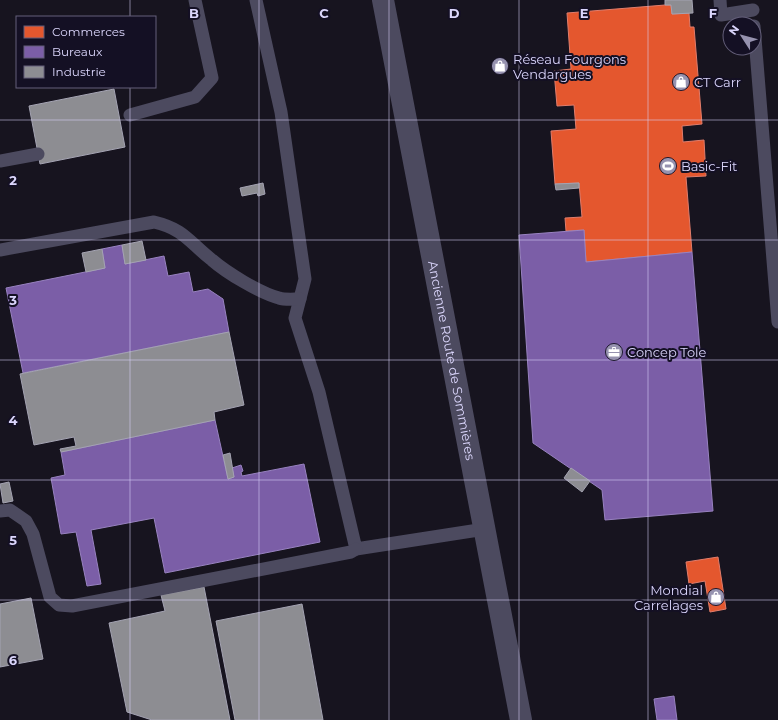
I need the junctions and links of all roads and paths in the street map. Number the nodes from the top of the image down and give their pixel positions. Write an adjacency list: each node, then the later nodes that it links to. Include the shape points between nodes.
1 (195, 0): 8 (lane, via 212,78 195,97)
2 (256, 0): 12 (lane, via 281,112 305,279)
3 (383, 0): 15 (street, Ancienne Route de Sommières)
4 (720, 0): 5 (lane, via 721,14)
5 (752, 5): 6 (lane)
6 (753, 16)
7 (757, 56): 13 (lane)
8 (130, 115)
9 (38, 154): 10 (lane)
10 (0, 161)
11 (0, 250): 12 (lane, via 154,222 168,225 183,233 212,261 260,290 280,299)
12 (300, 298): 16 (lane, via 296,318 319,392)
13 (778, 322)
14 (0, 511): 16 (lane, via 10,510 26,521 33,534 50,597 59,605 72,606)
15 (485, 529): 16 (lane); 17 (street, Ancienne Route de Sommières)
16 (356, 550)
17 (521, 720)

